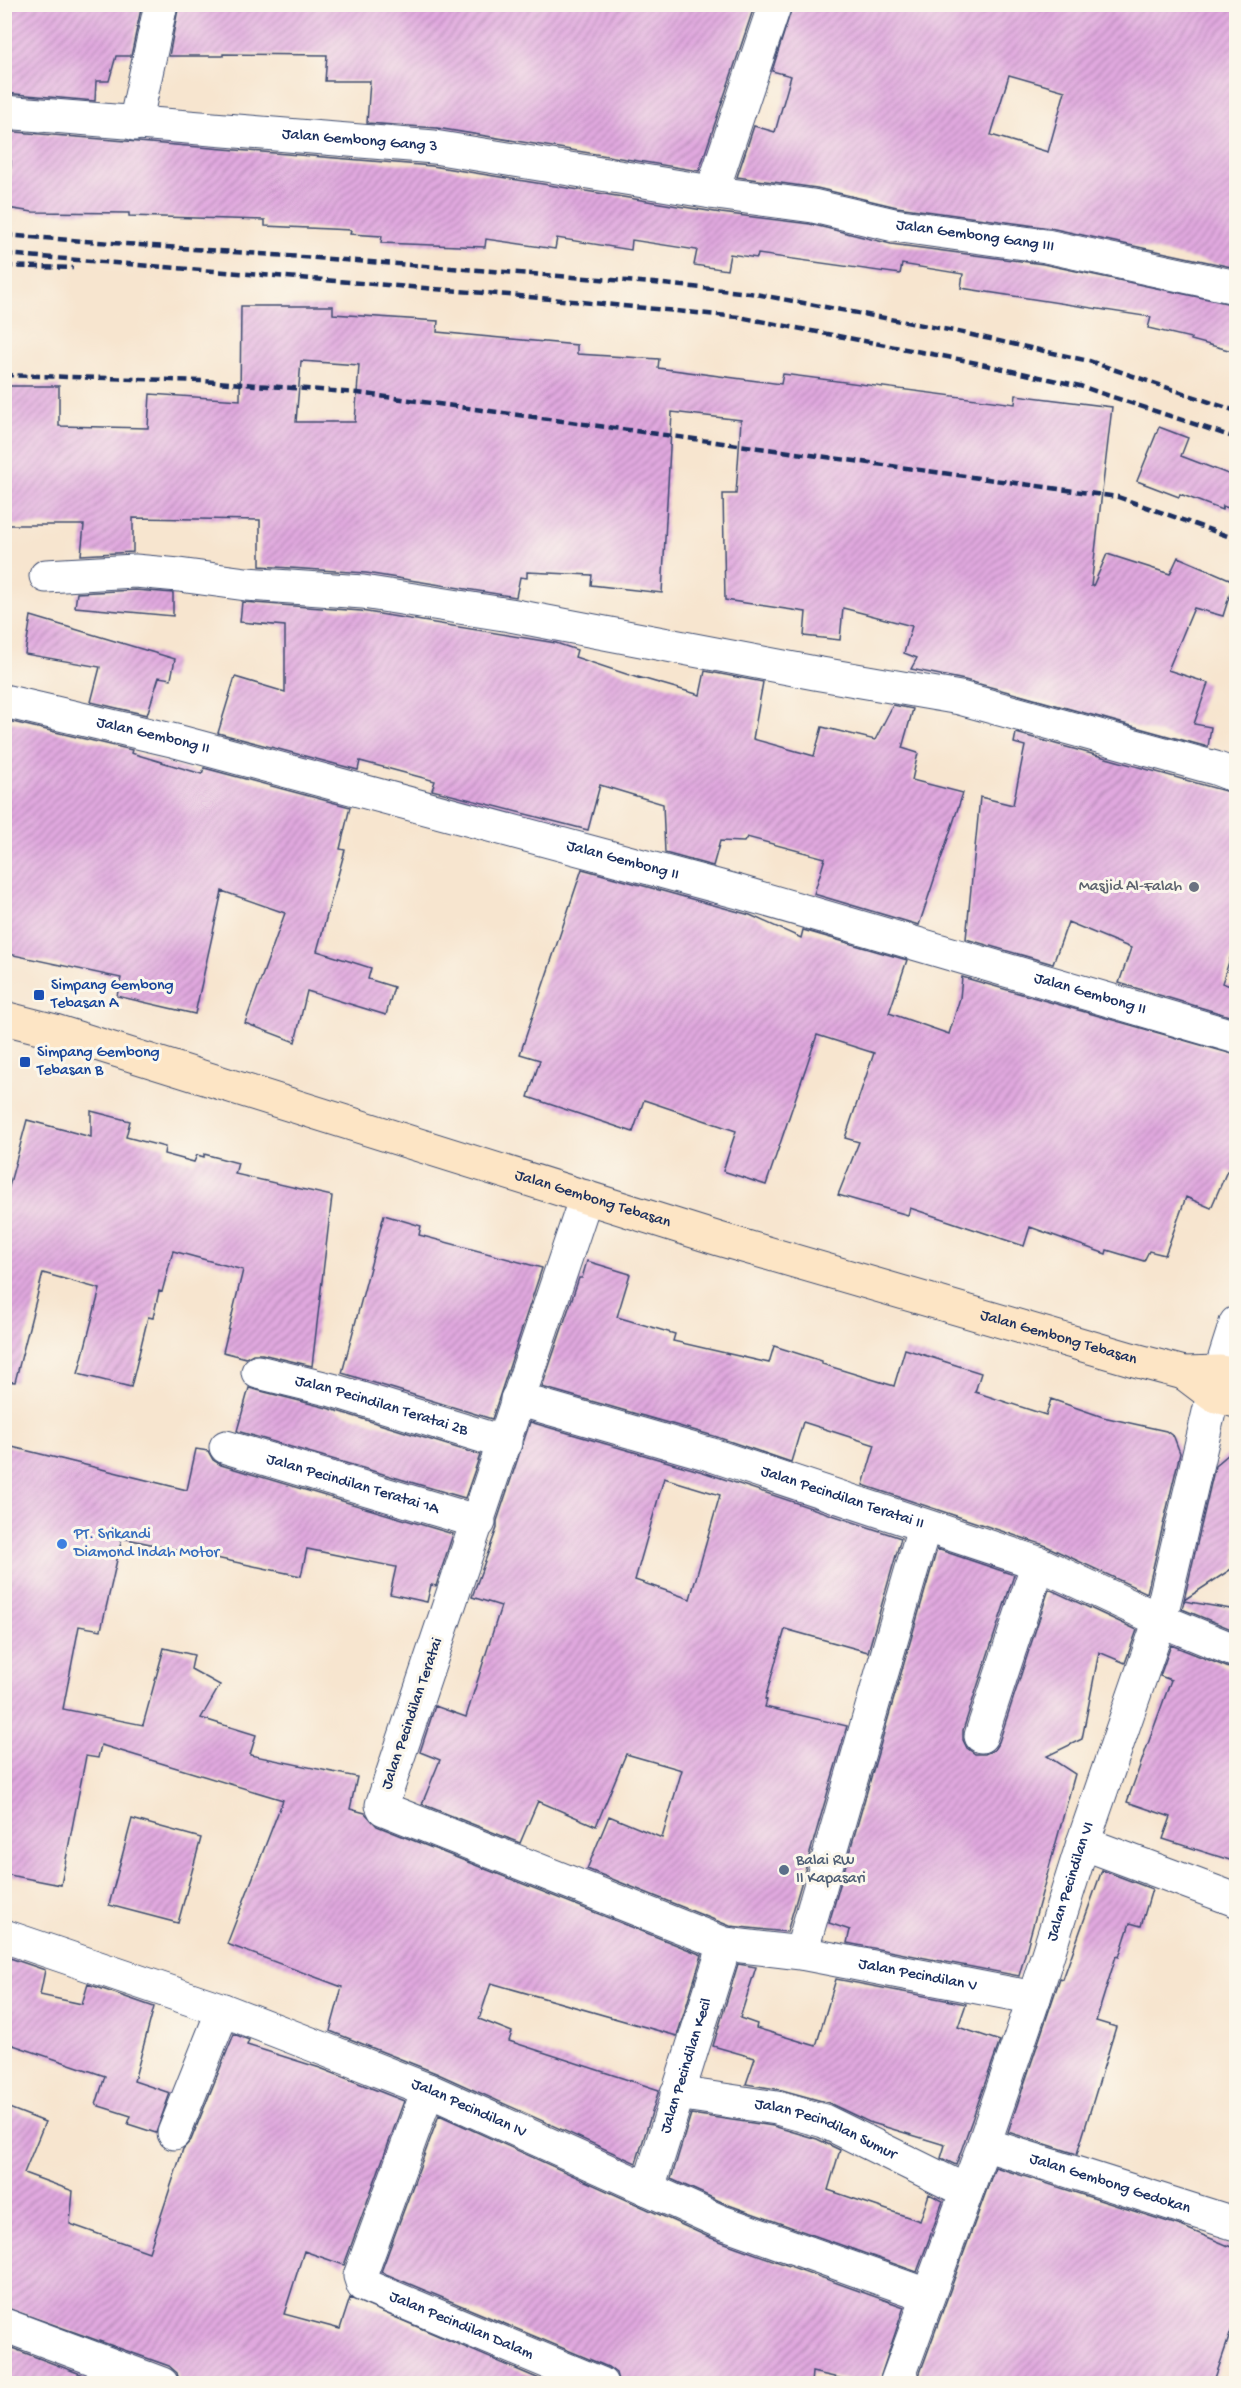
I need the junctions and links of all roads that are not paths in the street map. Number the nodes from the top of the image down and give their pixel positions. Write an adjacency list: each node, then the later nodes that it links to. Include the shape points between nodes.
1 (161, 4): 4 (street)
2 (775, 4): 5 (street)
3 (4, 112): 4 (street, Jalan Gembong Gang 3)
4 (135, 124): 5 (street, Jalan Gembong Gang 3, via 396,142)
5 (712, 192): 6 (street, Jalan Gembong Gang III, via 813,206 894,225 1046,246)
6 (1236, 287)
7 (46, 576): 9 (street, via 135,572 179,575 363,592 510,615 960,698)
8 (4, 701): 11 (street, Jalan Gembong II, via 176,741 739,892)
9 (1236, 776)
10 (4, 1018): 12 (street, Jalan Gembong Tebasan)
11 (1236, 1037)
12 (586, 1197): 15 (street, Jalan Gembong Tebasan); 16 (street, Jalan Pecindilan Teratai)
13 (1236, 1323): 15 (street, Jalan Pecindilan VI)
14 (258, 1372): 17 (street, Jalan Pecindilan Teratai 2B, via 332,1390)
15 (1227, 1386): 22 (street, Jalan Pecindilan VI)
16 (517, 1399): 17 (street, Jalan Pecindilan Teratai); 20 (street, Jalan Pecindilan Teratai II, via 709,1454)
17 (504, 1443): 19 (street, Jalan Pecindilan Teratai)
18 (226, 1447): 19 (street, Jalan Pecindilan Teratai 1A)
19 (479, 1522): 28 (street, Jalan Pecindilan Teratai, via 382,1805 384,1809)
20 (924, 1527): 21 (street, Jalan Pecindilan Teratai II); 29 (street)
21 (1038, 1563): 22 (street, Jalan Pecindilan Teratai II); 24 (street)
22 (1160, 1620): 23 (street, Jalan Pecindilan Teratai II); 25 (street, Jalan Pecindilan VI)
23 (1236, 1651)
24 (981, 1736)
25 (1083, 1842): 26 (street); 30 (street, Jalan Pecindilan VI)
26 (1236, 1900)
27 (4, 1936): 31 (street, Jalan Pecindilan IV)
28 (725, 1944): 29 (street, Jalan Pecindilan Teratai); 33 (street, Jalan Pecindilan Kecil)
29 (801, 1953): 30 (street, Jalan Pecindilan V)
30 (1034, 1998): 35 (street, Jalan Pecindilan VI)
31 (223, 2010): 32 (street, Jalan Pecindilan IV); 34 (street)
32 (428, 2090): 36 (street, Jalan Pecindilan IV); 42 (street, Jalan Pecindilan Dalam, via 360,2276 363,2285)
33 (677, 2093): 36 (street, Jalan Pecindilan Kecil); 37 (street, Jalan Pecindilan Sumur, via 777,2108 824,2121)
34 (174, 2133)
35 (984, 2144): 37 (street, Jalan Pecindilan VI); 38 (street, Jalan Gembong Gedokan)
36 (648, 2189): 39 (street, Jalan Pecindilan IV, via 719,2220)
37 (966, 2191): 39 (street, Jalan Pecindilan VI)
38 (1236, 2224)
39 (927, 2295): 43 (street, Jalan Pecindilan VI)
40 (4, 2325): 41 (street)
41 (162, 2384)
42 (601, 2384)
43 (896, 2384)

